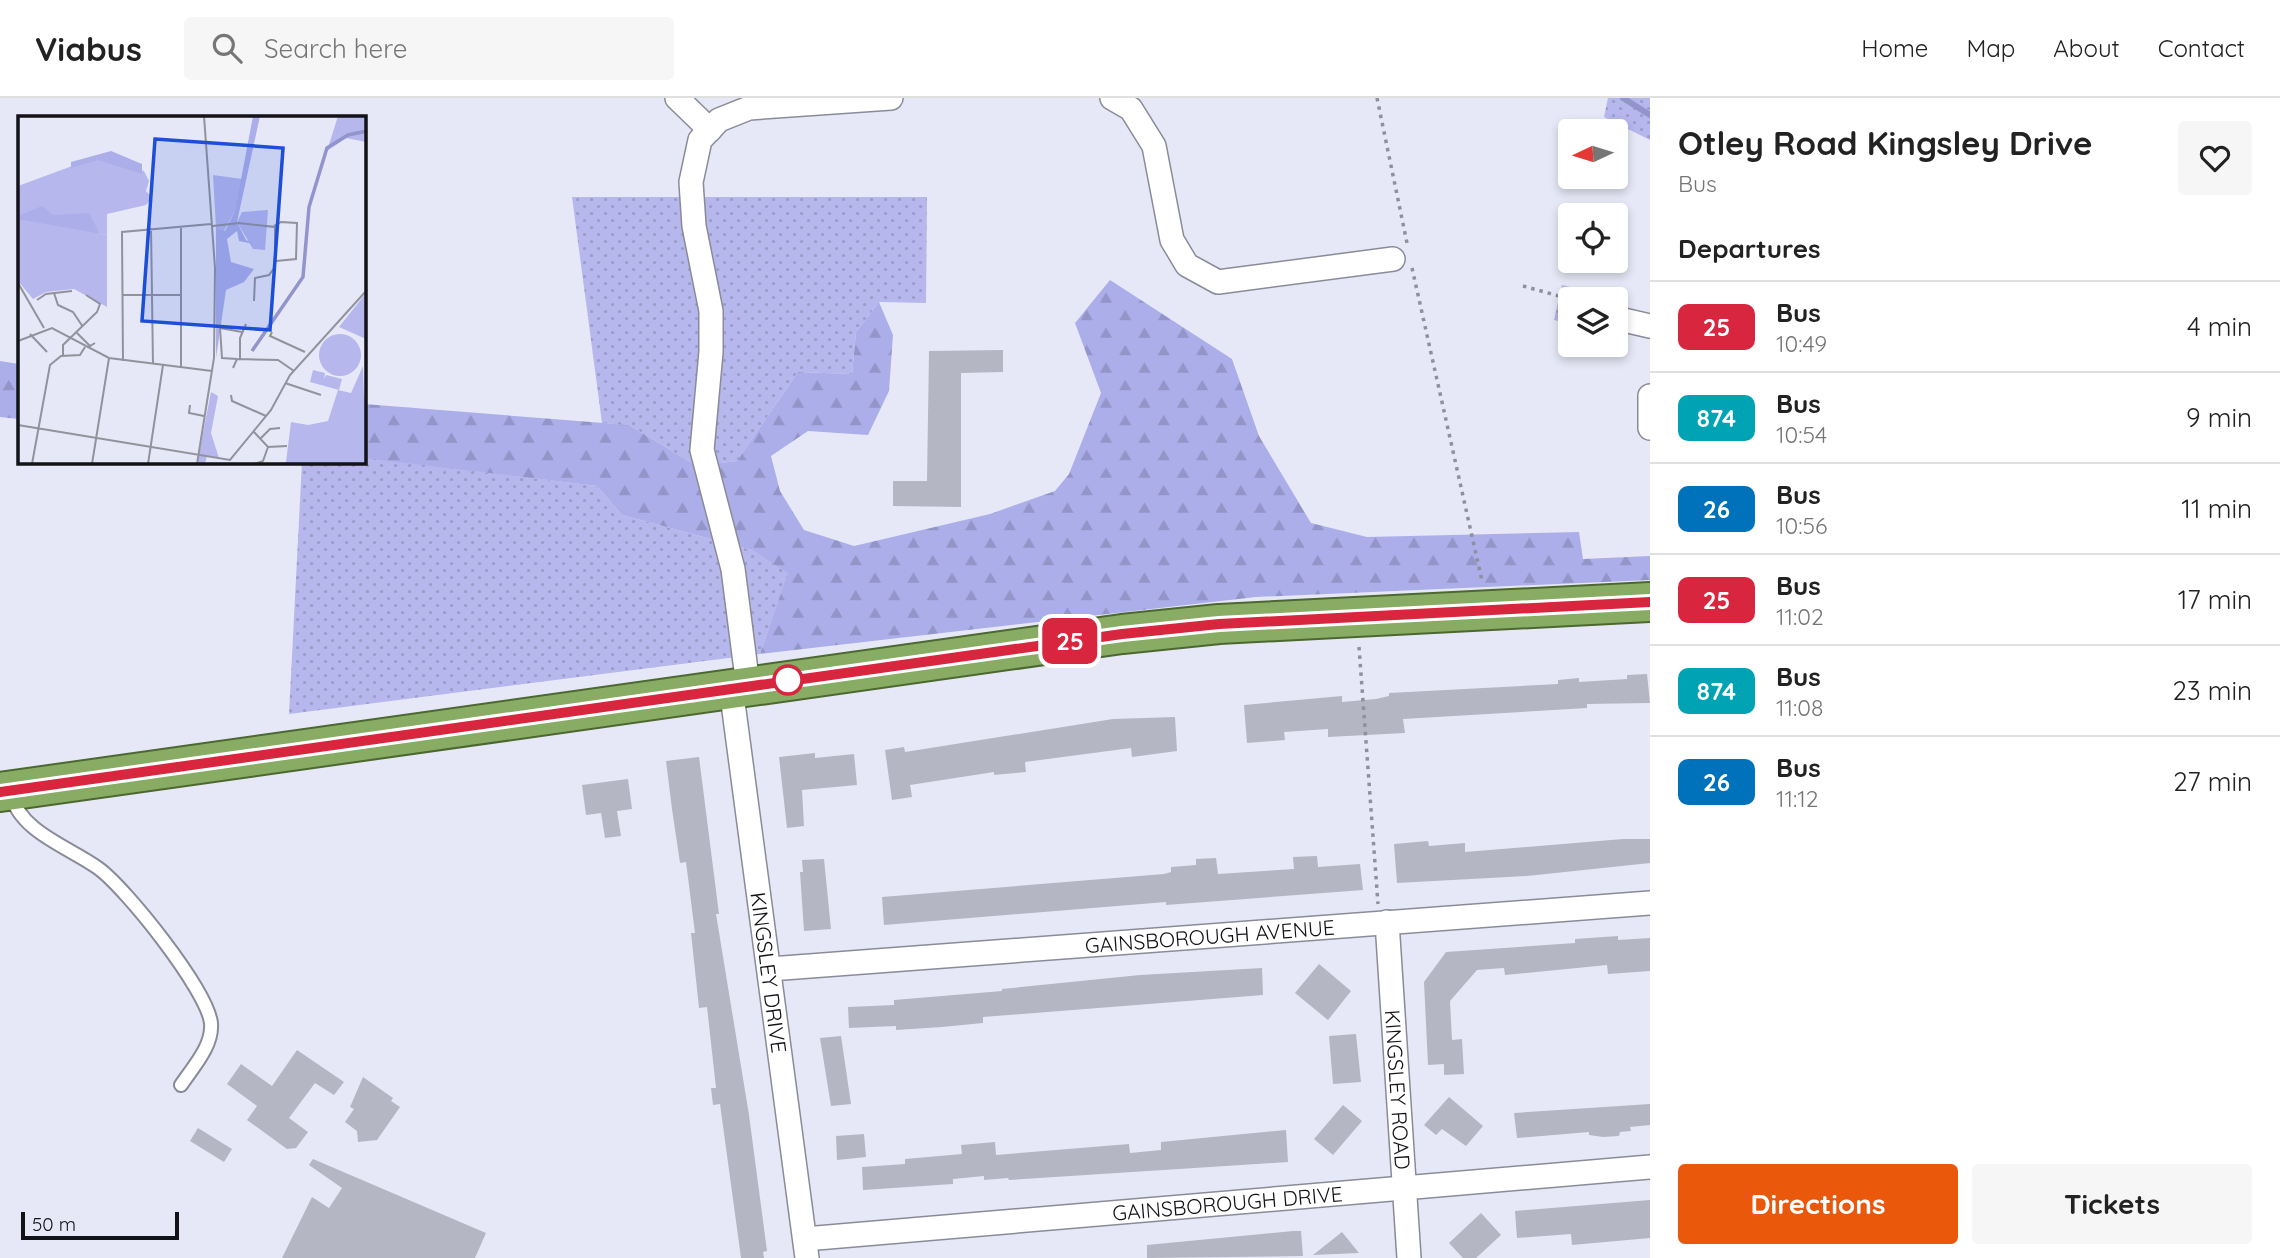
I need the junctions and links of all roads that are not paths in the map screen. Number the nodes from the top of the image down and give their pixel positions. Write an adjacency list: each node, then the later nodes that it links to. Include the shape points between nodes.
1 (677, 98): 4 (street)
2 (891, 98): 4 (street, via 749,108 719,120)
3 (1112, 98): 5 (street, via 1131,110 1154,146 1172,240 1187,265 1218,282)
4 (710, 130): 11 (street, KINGSLEY DRIVE, via 701,140 691,181 694,226 711,311 702,450 733,569)
5 (1403, 254)
6 (1628, 321): 7 (street)
7 (1650, 326)
8 (1650, 396): 9 (street)
9 (1650, 428)
10 (1650, 602): 11 (highway, via 1219,624)
11 (740, 687): 12 (highway); 15 (street, KINGSLEY DRIVE)
12 (5, 791): 16 (lane, via 27,823 115,881 199,992 211,1021 210,1035)
13 (1650, 903): 14 (street, GAINSBOROUGH AVENUE)
14 (1383, 922): 15 (street, GAINSBOROUGH AVENUE); 18 (street, KINGSLEY ROAD)
15 (770, 969): 19 (street, KINGSLEY DRIVE)
16 (181, 1085)
17 (1650, 1167): 18 (street, GAINSBOROUGH DRIVE)
18 (1404, 1188): 19 (street, GAINSBOROUGH DRIVE); 20 (street, KINGSLEY ROAD)
19 (806, 1249)
20 (1409, 1258)

